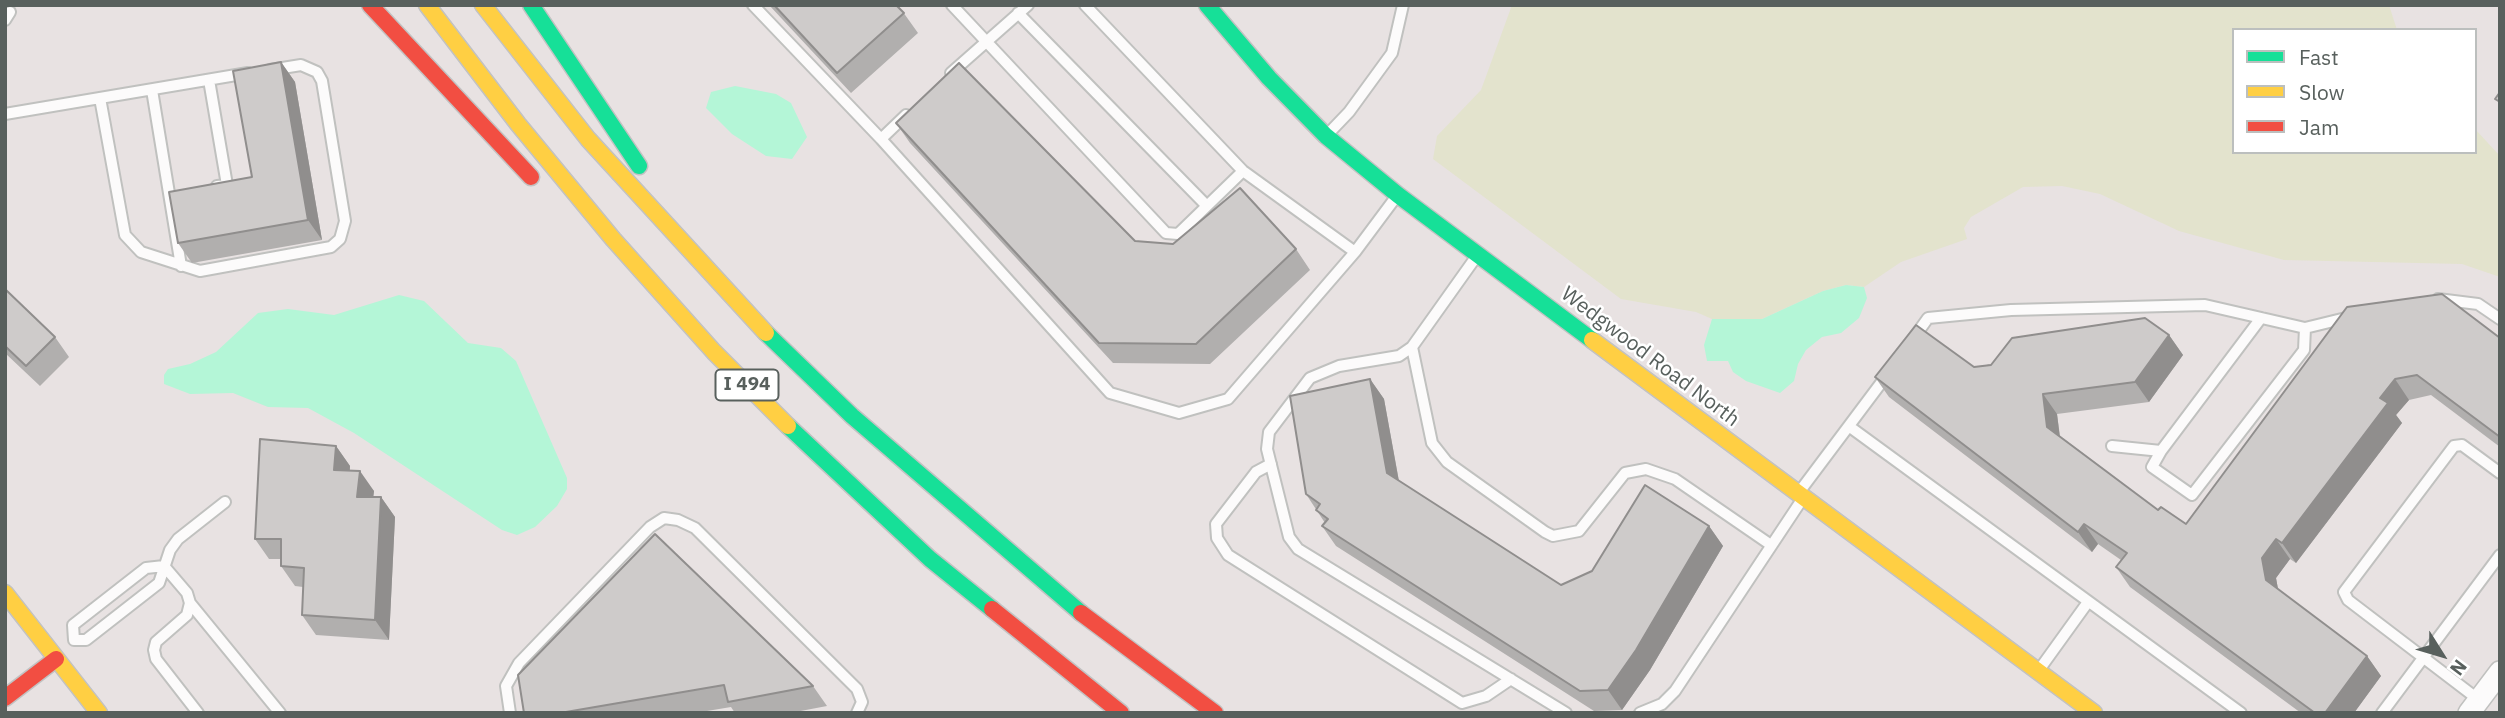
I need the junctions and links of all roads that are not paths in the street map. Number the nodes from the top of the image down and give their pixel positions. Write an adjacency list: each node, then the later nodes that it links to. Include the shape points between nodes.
1 (370, 5): 23 (main road)
2 (427, 5): 44 (main road, I 494, via 517,124 613,239 714,352)
3 (483, 5): 30 (main road, I 494, via 588,139)
4 (531, 5): 30 (main road)
5 (753, 5): 20 (lane)
6 (952, 5): 12 (lane)
7 (1028, 5): 11 (lane)
8 (1085, 5): 21 (lane)
9 (1208, 5): 19 (main road, Wedgwood Road North, via 1269,78)
10 (1403, 5): 19 (lane, via 1392,53)
11 (1018, 13): 12 (lane); 25 (lane)
12 (986, 40): 14 (lane); 25 (lane, via 1166,233 1178,234)
13 (209, 80): 15 (lane); 22 (lane, via 227,185); 28 (lane, via 301,65 317,72 344,232 331,247 200,271)
14 (938, 85)
15 (152, 89): 16 (lane); 28 (lane, via 175,193)
16 (100, 98): 18 (lane); 28 (lane, via 125,235 141,252)
17 (919, 103): 20 (lane)
18 (5, 114)
19 (1326, 136): 24 (main road, Wedgwood Road North)
20 (881, 139): 26 (lane, via 1110,393 1180,412 1228,399)
21 (1244, 171): 25 (lane); 26 (lane)
22 (204, 188)
23 (544, 191)
24 (1398, 195): 26 (lane); 27 (main road, Wedgwood Road North)
25 (1206, 205)
26 (1355, 252)
27 (1478, 254): 36 (lane); 45 (main road, Wedgwood Road North)
28 (181, 266)
29 (620, 272): 44 (main road, via 687,343)
30 (716, 281): 67 (main road, I 494, via 852,416 1000,546)
31 (2419, 302): 34 (lane, via 2478,303)
32 (2368, 313): 35 (lane)
33 (2261, 318): 35 (lane); 37 (lane, via 2205,305 2011,310 1928,318); 41 (lane)
34 (2500, 320)
35 (2305, 328): 41 (lane, via 2304,350 2192,495 2152,467)
36 (1412, 346): 42 (lane, via 1398,356 1339,366 1310,378 1269,432); 47 (lane, via 1432,443 1447,462 1545,532 1553,536 1579,531 1625,473 1647,469 1675,479)
37 (1905, 351)
38 (1897, 361): 39 (lane)
39 (1850, 427): 45 (lane); 51 (lane)
40 (2112, 446): 41 (lane)
41 (2161, 451)
42 (1271, 464): 58 (lane, via 1289,537 1298,549); 58 (lane, via 1256,472 1216,524 1217,538 1228,555 1462,703 1486,696)
43 (2500, 473): 54 (lane, via 2462,445 2454,446 2344,593)
44 (847, 483): 66 (main road, I 494, via 930,559)
45 (1801, 496): 47 (lane); 56 (main road, Wedgwood Road North)
46 (225, 502): 49 (lane, via 178,539)
47 (1771, 545): 69 (lane, via 1675,691 1662,704)
48 (2500, 555): 54 (lane)
49 (164, 566): 52 (lane); 53 (lane, via 159,583 86,640); 53 (lane, via 146,568 73,625)
50 (5, 593): 55 (main road)
51 (2088, 602): 56 (lane); 71 (lane)
52 (190, 603): 62 (lane, via 187,615 156,642 154,650 156,659); 63 (lane)
53 (74, 640): 55 (lane)
54 (2423, 656): 60 (lane); 72 (lane)
55 (57, 659): 59 (main road); 61 (main road)
56 (2039, 670): 70 (main road, Wedgwood Road North)
57 (2499, 676): 60 (street)
58 (1511, 679): 68 (lane)
59 (5, 698)
60 (2474, 706)
61 (99, 713)
62 (198, 713)
63 (280, 713)
64 (510, 713): 65 (lane, via 506,686 519,663 650,527 664,518 695,528 857,689 862,702)
65 (857, 713)
66 (1121, 713)
67 (1215, 713)
68 (1566, 713)
69 (1640, 713)
70 (2094, 713)
71 (2241, 713)
72 (2382, 713)

